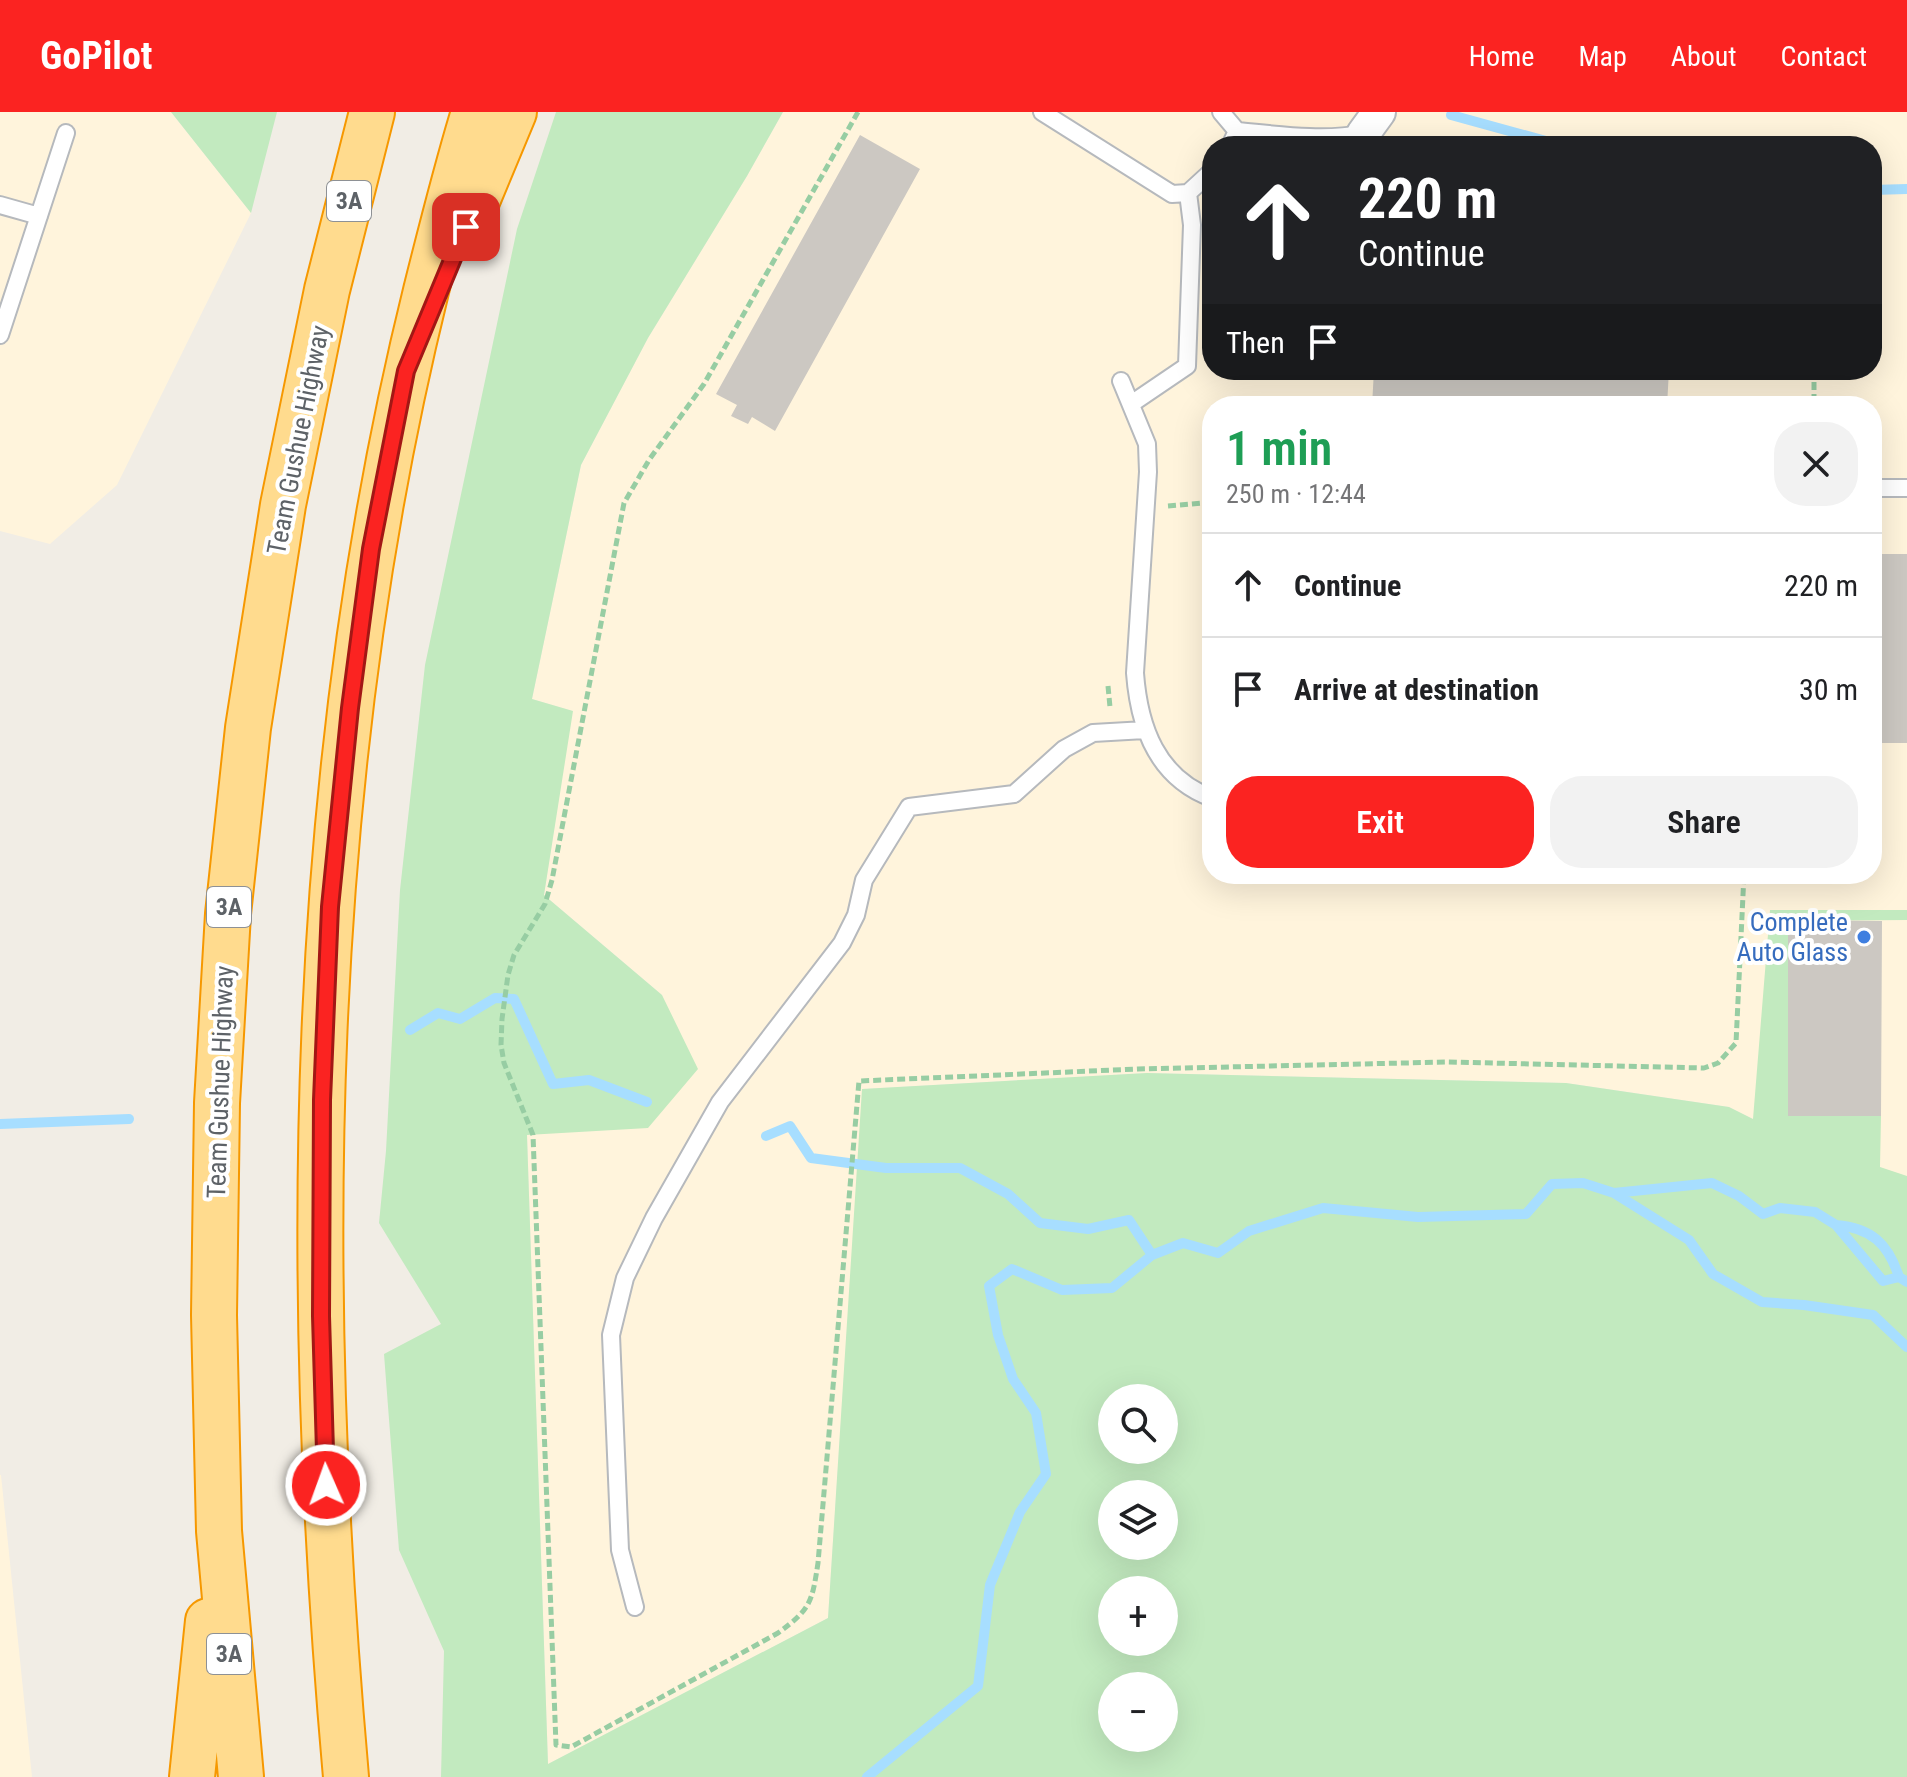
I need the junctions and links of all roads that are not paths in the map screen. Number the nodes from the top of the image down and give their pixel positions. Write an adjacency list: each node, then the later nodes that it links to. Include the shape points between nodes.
1 (346, 112): 15 (highway)
2 (372, 112): 15 (highway, Team Gushue Highway / 3A)
3 (474, 112): 17 (highway)
4 (514, 112): 17 (highway)
5 (1042, 112): 12 (lane, via 1172,194)
6 (1221, 112): 9 (lane)
7 (1371, 123): 10 (lane)
8 (66, 133): 14 (lane)
9 (1233, 136)
10 (1345, 136)
11 (1202, 180): 12 (lane)
12 (1188, 193): 19 (lane, via 1192,225 1187,366)
13 (0, 205): 14 (lane)
14 (39, 216): 16 (lane)
15 (327, 290): 24 (highway, Team Gushue Highway / 3A, via 281,520 248,728 228,914 215,1240)
16 (0, 335)
17 (406, 371): 26 (highway, via 371,549 330,907 321,1316)
18 (1121, 381): 19 (lane)
19 (1131, 404): 22 (lane, via 1147,444 1135,673)
20 (1882, 488): 21 (lane)
21 (1907, 488)
22 (1145, 730): 23 (lane, via 1178,781); 25 (lane, via 1093,733 1064,749 1014,794 909,807 864,880 842,943 720,1102 693,1147 625,1278 611,1335 620,1550)
23 (1202, 793)
24 (219, 1531): 27 (highway); 28 (highway, Team Gushue Highway / 3A)
25 (635, 1607)
26 (333, 1627): 29 (highway); 30 (highway)
27 (192, 1777)
28 (241, 1777)
29 (346, 1777)
30 (369, 1777)

